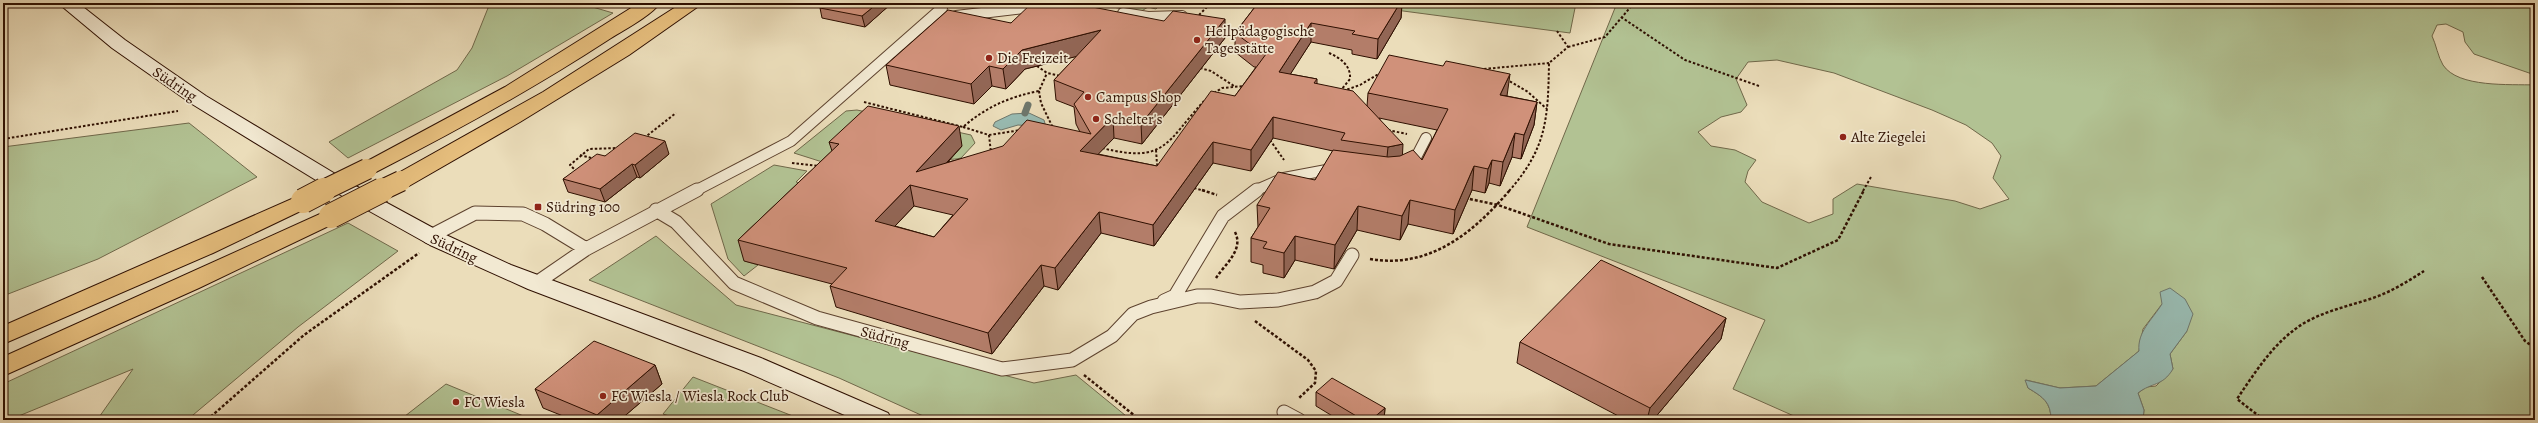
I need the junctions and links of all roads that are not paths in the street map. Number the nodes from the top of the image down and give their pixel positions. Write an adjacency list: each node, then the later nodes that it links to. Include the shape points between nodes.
1 (68, 3): 15 (street, Südring, via 107,37 208,106 373,206)
2 (651, 3): 20 (highway, bridge, via 507,93 422,142 205,248)
3 (694, 3): 21 (highway, bridge, via 548,98 401,181 191,284)
4 (941, 3): 10 (lane, via 942,8)
5 (1067, 3): 6 (lane)
6 (1063, 4): 7 (lane); 10 (lane)
7 (1078, 6)
8 (1110, 11): 9 (lane, via 1148,18)
9 (1187, 15)
10 (931, 17): 14 (lane, via 791,141)
11 (1426, 138): 13 (lane, via 1411,167)
12 (1352, 168): 19 (lane, via 1325,169 1284,178 1253,192 1221,220 1175,296)
13 (1397, 173)
14 (656, 210): 16 (lane); 19 (lane, Südring, via 676,222 734,284 817,318 1002,369 1072,360 1112,336 1133,314)
15 (434, 239): 16 (lane, via 456,221 475,213 523,214); 18 (street, Südring)
16 (586, 249): 18 (lane)
17 (1352, 255): 19 (lane, via 1336,280 1315,292 1278,300 1234,300 1196,296)
18 (535, 284): 23 (street, Südring, via 827,394)
19 (1150, 307)
20 (3, 336)
21 (3, 367)
22 (1284, 412): 24 (lane)
23 (879, 420)
24 (1299, 420)

